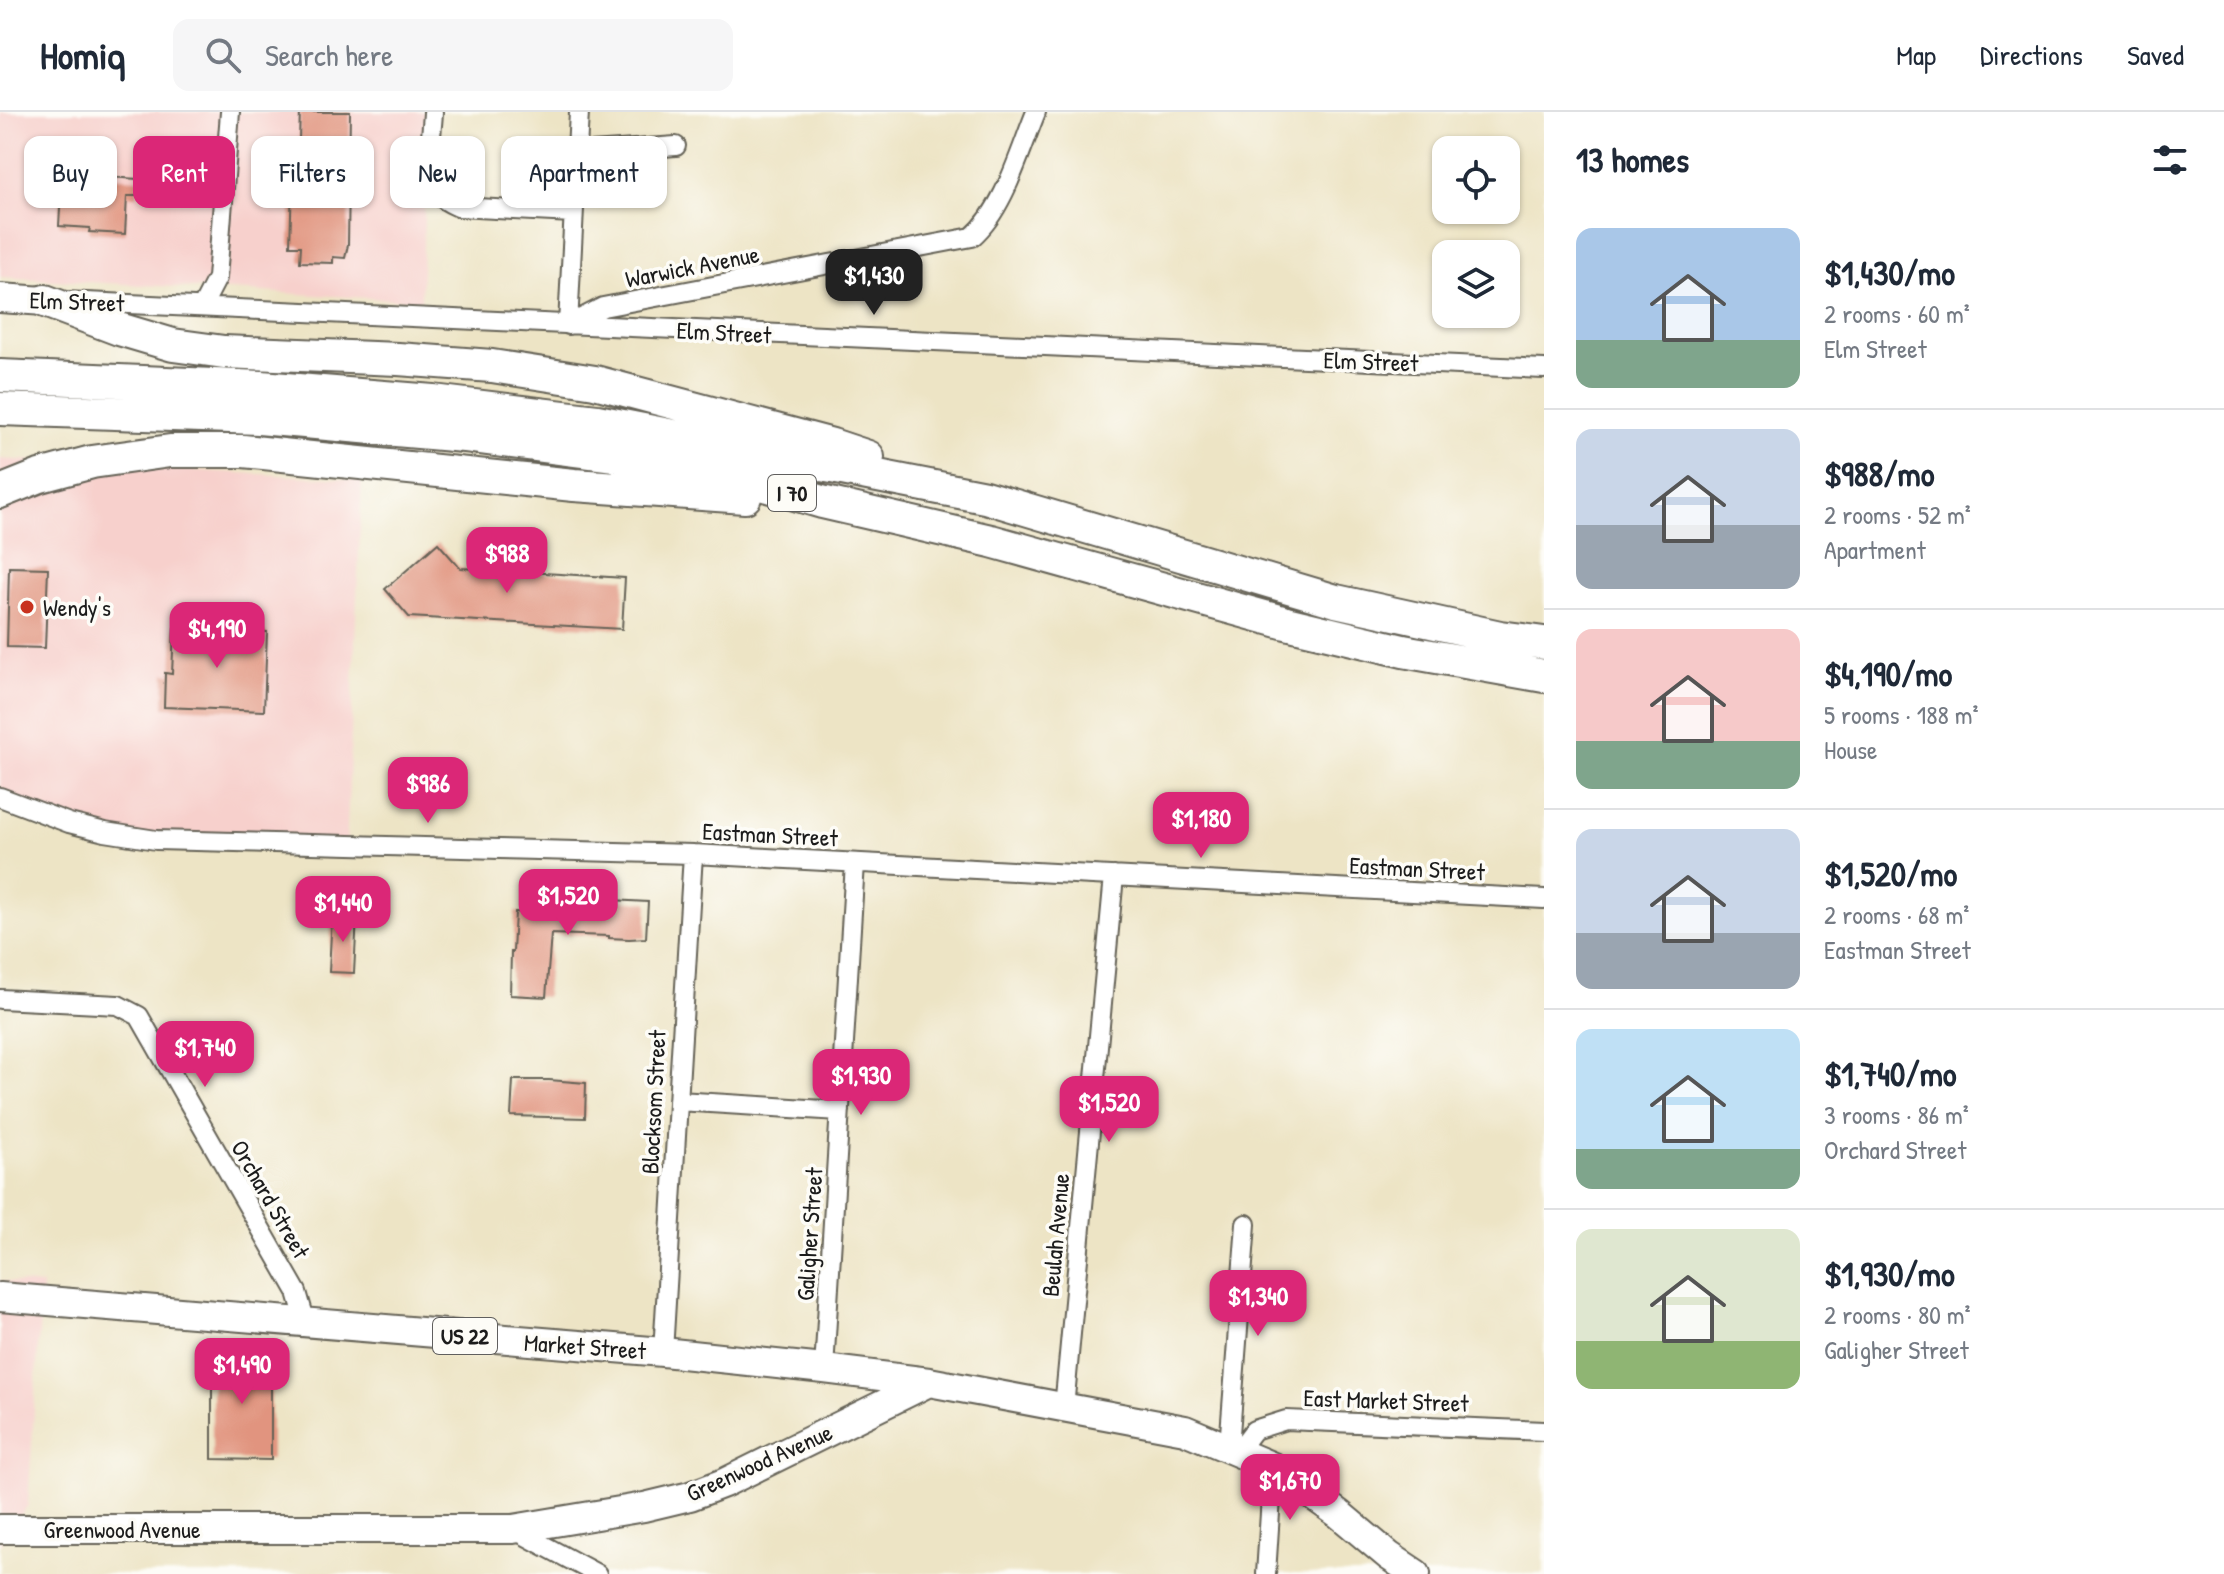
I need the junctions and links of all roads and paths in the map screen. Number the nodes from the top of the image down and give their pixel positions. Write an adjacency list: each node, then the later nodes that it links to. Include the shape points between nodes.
1 (230, 112): 12 (street, via 217,278)
2 (433, 112): 9 (street, via 431,169 443,200 458,207)
3 (579, 112): 5 (street)
4 (1036, 112): 13 (street, Warwick Avenue, via 996,209 972,237 603,307)
5 (578, 136)
6 (676, 146): 7 (street)
7 (667, 147)
8 (573, 208): 9 (street)
9 (573, 213): 13 (street)
10 (0, 298): 11 (main road, Elm Street)
11 (45, 301): 12 (street, Elm Street); 18 (highway, via 173,345 492,366 595,382 832,445)
12 (202, 307): 13 (street, Elm Street)
13 (568, 325): 14 (street, Elm Street)
14 (1544, 369)
15 (12, 376): 18 (highway, I 70, via 261,387 597,421)
16 (12, 409): 19 (highway, I 70, via 259,418 464,436 729,476)
17 (0, 492): 19 (highway, via 92,462 170,451 243,451 574,485)
18 (985, 497): 20 (highway, I 70, via 1336,601)
19 (822, 502): 21 (highway, I 70, via 991,541 1286,623)
20 (1544, 643)
21 (1544, 676)
22 (0, 797): 23 (street, Eastman Street, via 69,823 156,840)
23 (693, 854): 24 (street, Eastman Street); 28 (street, Blocksom Street)
24 (855, 863): 25 (street, Eastman Street); 29 (street, Galigher Street)
25 (1114, 876): 26 (street, Eastman Street); 36 (street, Beulah Avenue)
26 (1544, 899)
27 (0, 999): 32 (street, Orchard Street, via 118,1005 139,1016 297,1292)
28 (678, 1101): 29 (street); 33 (street, Blocksom Street)
29 (840, 1111): 34 (street, Galigher Street)
30 (1246, 1224): 38 (street)
31 (0, 1297): 32 (main road, Market Street / US 22)
32 (306, 1323): 33 (main road, Market Street / US 22)
33 (663, 1352): 34 (main road, Market Street / US 22)
34 (824, 1369): 35 (main road, Market Street / US 22)
35 (929, 1382): 36 (main road, US 22); 42 (main road, Greenwood Avenue, via 690,1496)
36 (1064, 1408): 38 (main road, US 22, via 1185,1430)
37 (1544, 1431): 38 (street, East Market Street, via 1286,1420 1254,1430)
38 (1234, 1449): 39 (main road, US 22)
39 (1273, 1467): 45 (street); 46 (main road, US 22)
40 (0, 1529): 41 (main road, Greenwood Avenue)
41 (35, 1529): 42 (main road, Greenwood Avenue); 43 (main road)
42 (513, 1529): 44 (street)
43 (0, 1542)
44 (597, 1574)
45 (1266, 1574)
46 (1416, 1574)

